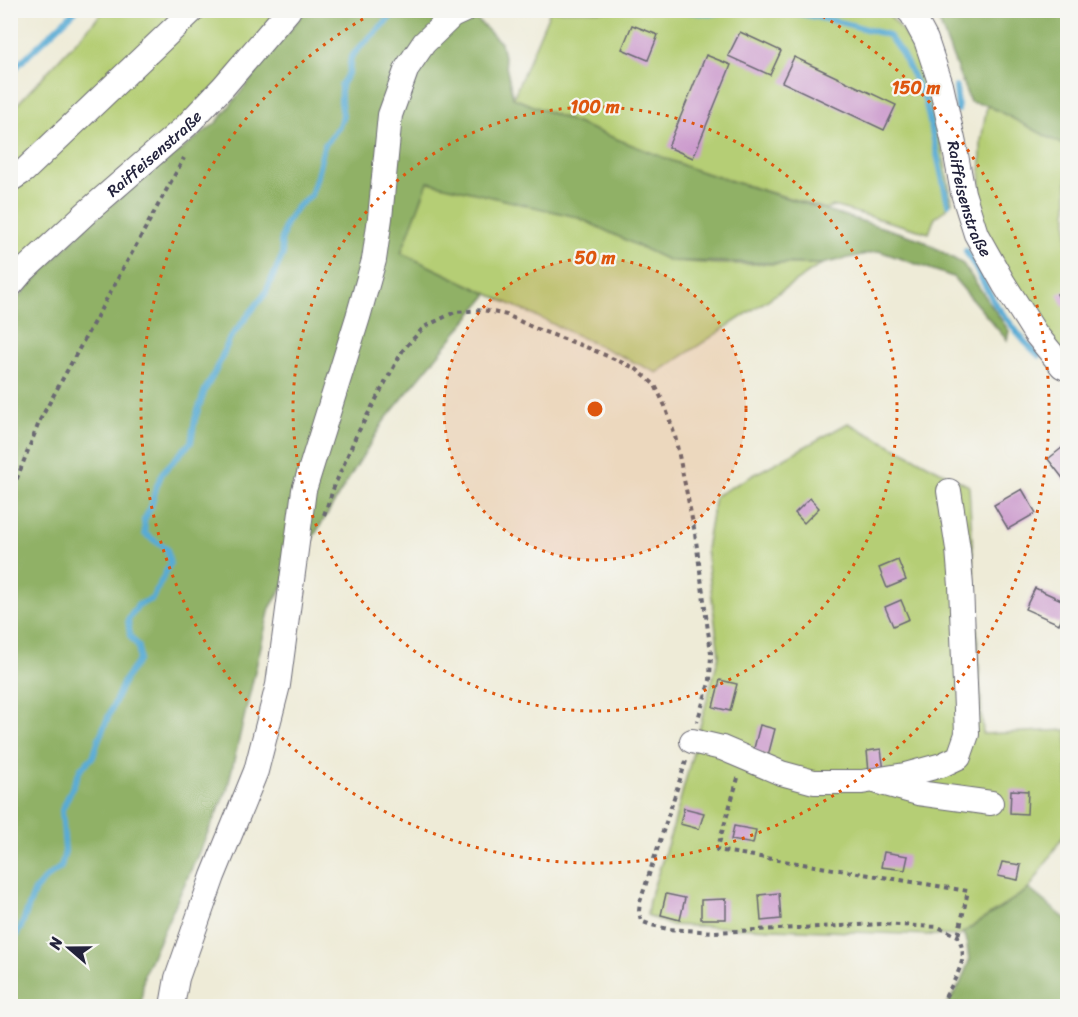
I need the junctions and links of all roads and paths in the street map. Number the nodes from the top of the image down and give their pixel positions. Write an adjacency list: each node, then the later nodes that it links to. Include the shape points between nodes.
1 (193, 10): 6 (street)
2 (289, 10): 7 (street, Raiffeisenstraße, via 186,126)
3 (465, 10): 17 (street, via 452,16 423,43 407,68 390,115 374,260 304,490 278,685 256,771 213,876 177,978)
4 (908, 10): 8 (street, Raiffeisenstraße, via 926,40 941,84 963,193 976,234 1035,333)
5 (184, 158): 10 (path, via 40,420)
6 (10, 180)
7 (10, 286)
8 (1068, 369)
9 (949, 491): 14 (street, via 961,586 967,734 959,757 905,775)
10 (10, 496)
11 (323, 520): 12 (path, via 356,435 403,350 424,327 455,312 483,310 507,315 635,368 655,385 665,406 675,436 694,532 711,653 710,680)
12 (692, 741): 13 (street); 16 (path, via 640,902 641,921 668,929 715,932 881,924 938,927)
13 (744, 757): 14 (street, via 814,782); 16 (path, via 717,850 968,891)
14 (873, 780): 15 (street, via 918,793)
15 (991, 803)
16 (958, 936): 18 (path, via 962,961)
17 (172, 1006)
18 (940, 1006)

